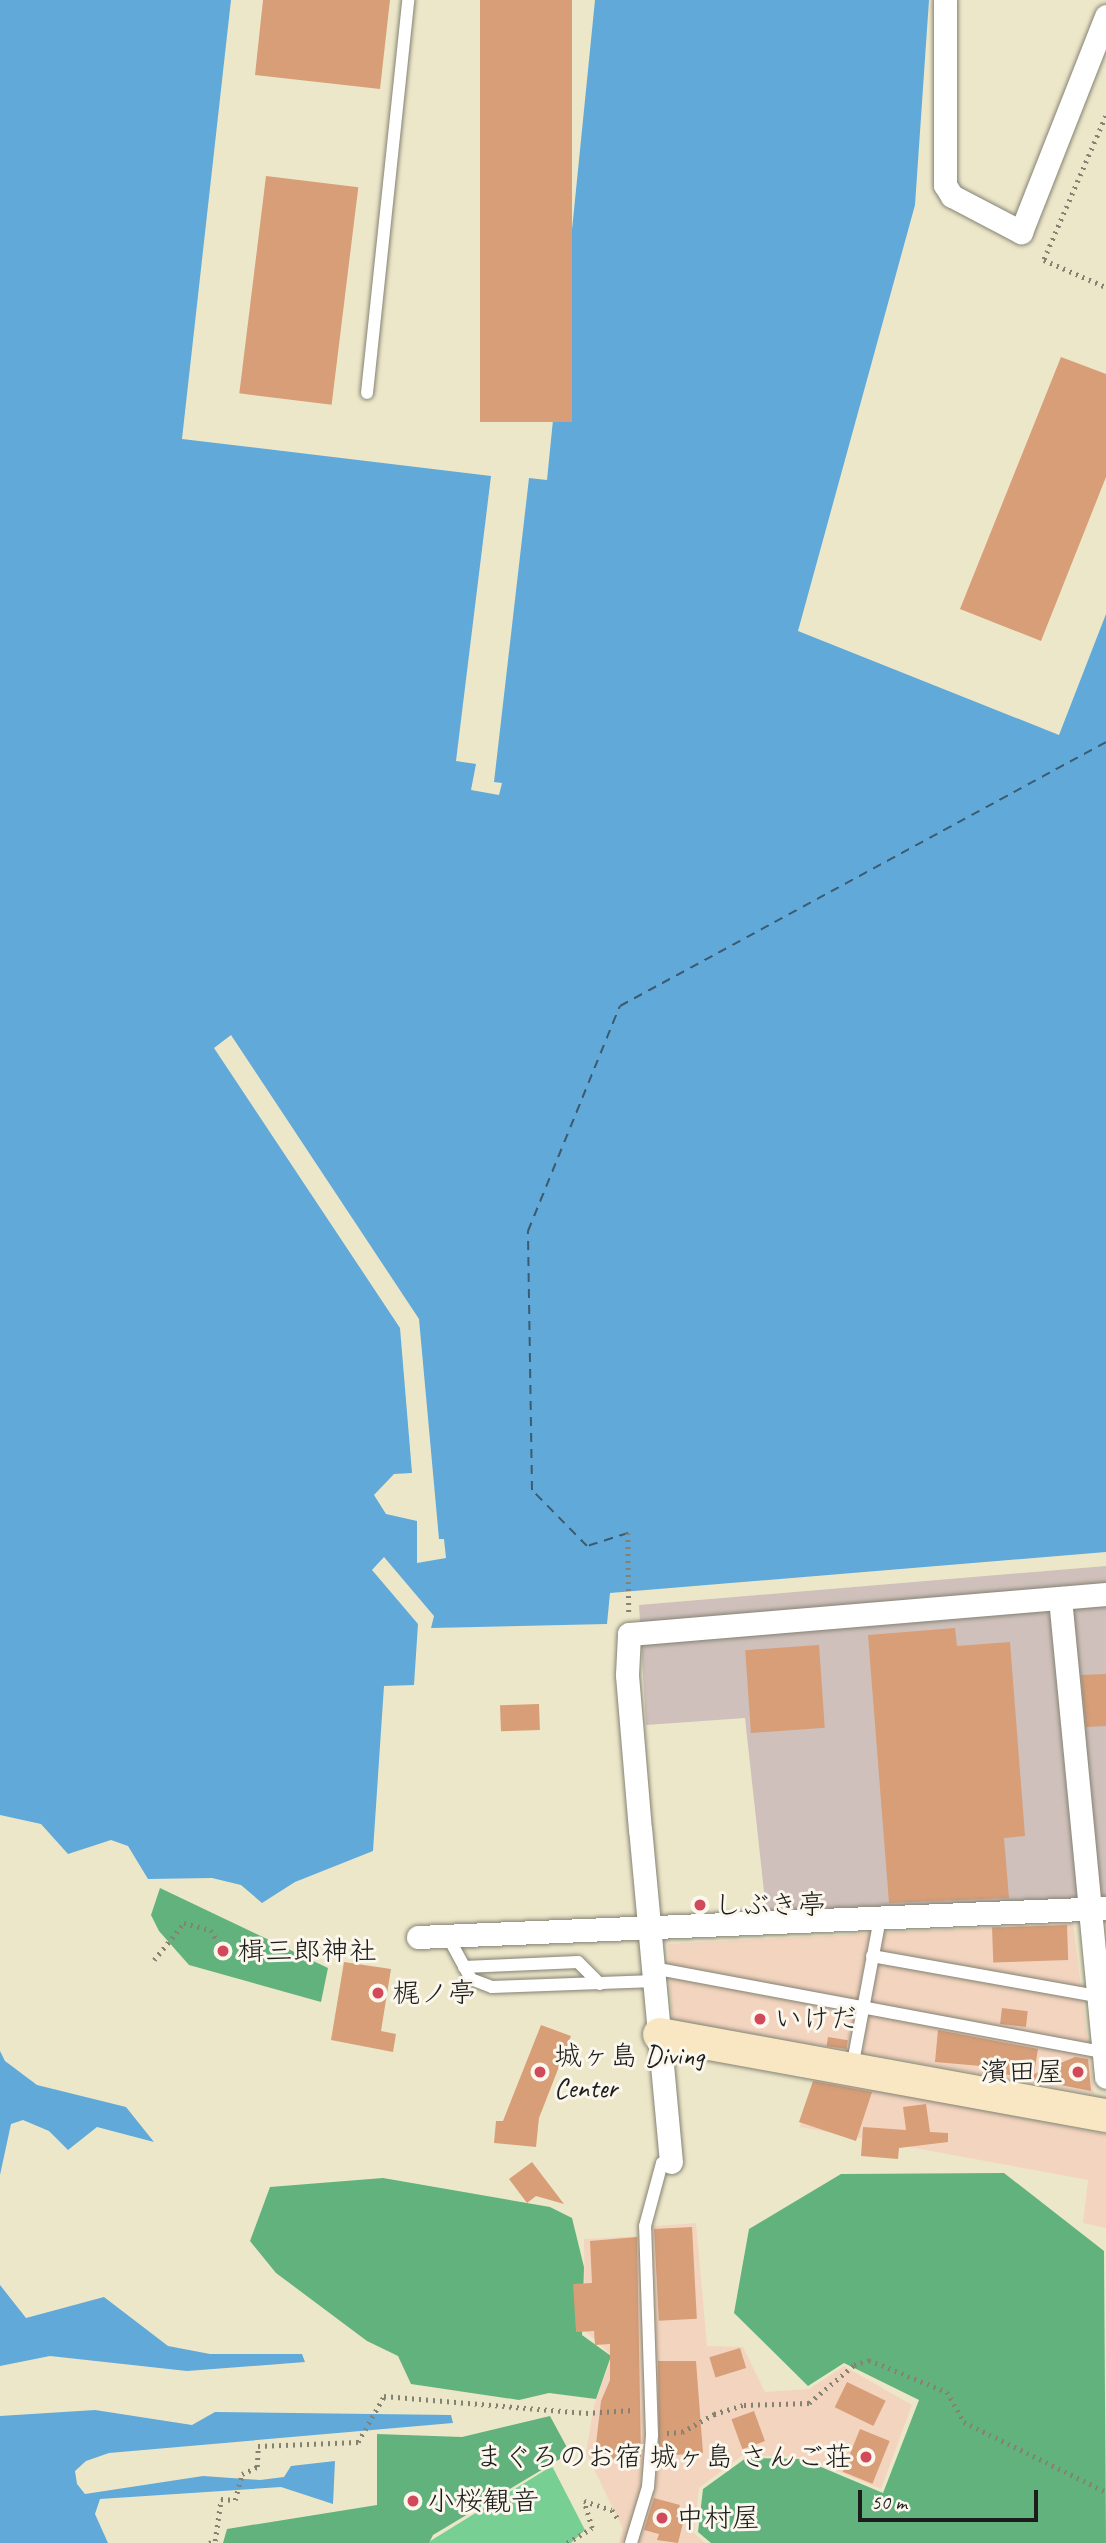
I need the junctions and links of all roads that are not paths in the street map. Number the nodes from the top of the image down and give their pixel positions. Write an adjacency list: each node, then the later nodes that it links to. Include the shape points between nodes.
1 (408, 0): 4 (lane)
2 (945, 0): 3 (street, via 945,185 952,196 1021,232)
3 (1106, 16)
4 (367, 393)
5 (1106, 1594): 6 (street)
6 (1060, 1598): 7 (street); 9 (street, via 629,1634 627,1675)
7 (1097, 1909): 8 (street); 16 (street)
8 (880, 1918): 9 (street); 12 (lane)
9 (650, 1927): 10 (street); 14 (street)
10 (447, 1936): 11 (street); 13 (lane)
11 (418, 1937)
12 (872, 1956): 16 (lane); 17 (lane)
13 (464, 1967): 15 (lane, via 471,1979 492,1987); 15 (lane, via 578,1962)
14 (654, 1975): 15 (lane); 17 (lane); 18 (street)
15 (600, 1984)
16 (1097, 1996): 19 (street)
17 (863, 2005): 19 (lane); 20 (lane)
18 (659, 2034): 20 (street); 23 (street)
19 (1101, 2052): 21 (street)
20 (852, 2068): 22 (street)
21 (1106, 2077)
22 (1106, 2115)
23 (671, 2162): 24 (lane, via 662,2163 645,2227 652,2435 648,2487)
24 (631, 2540)

